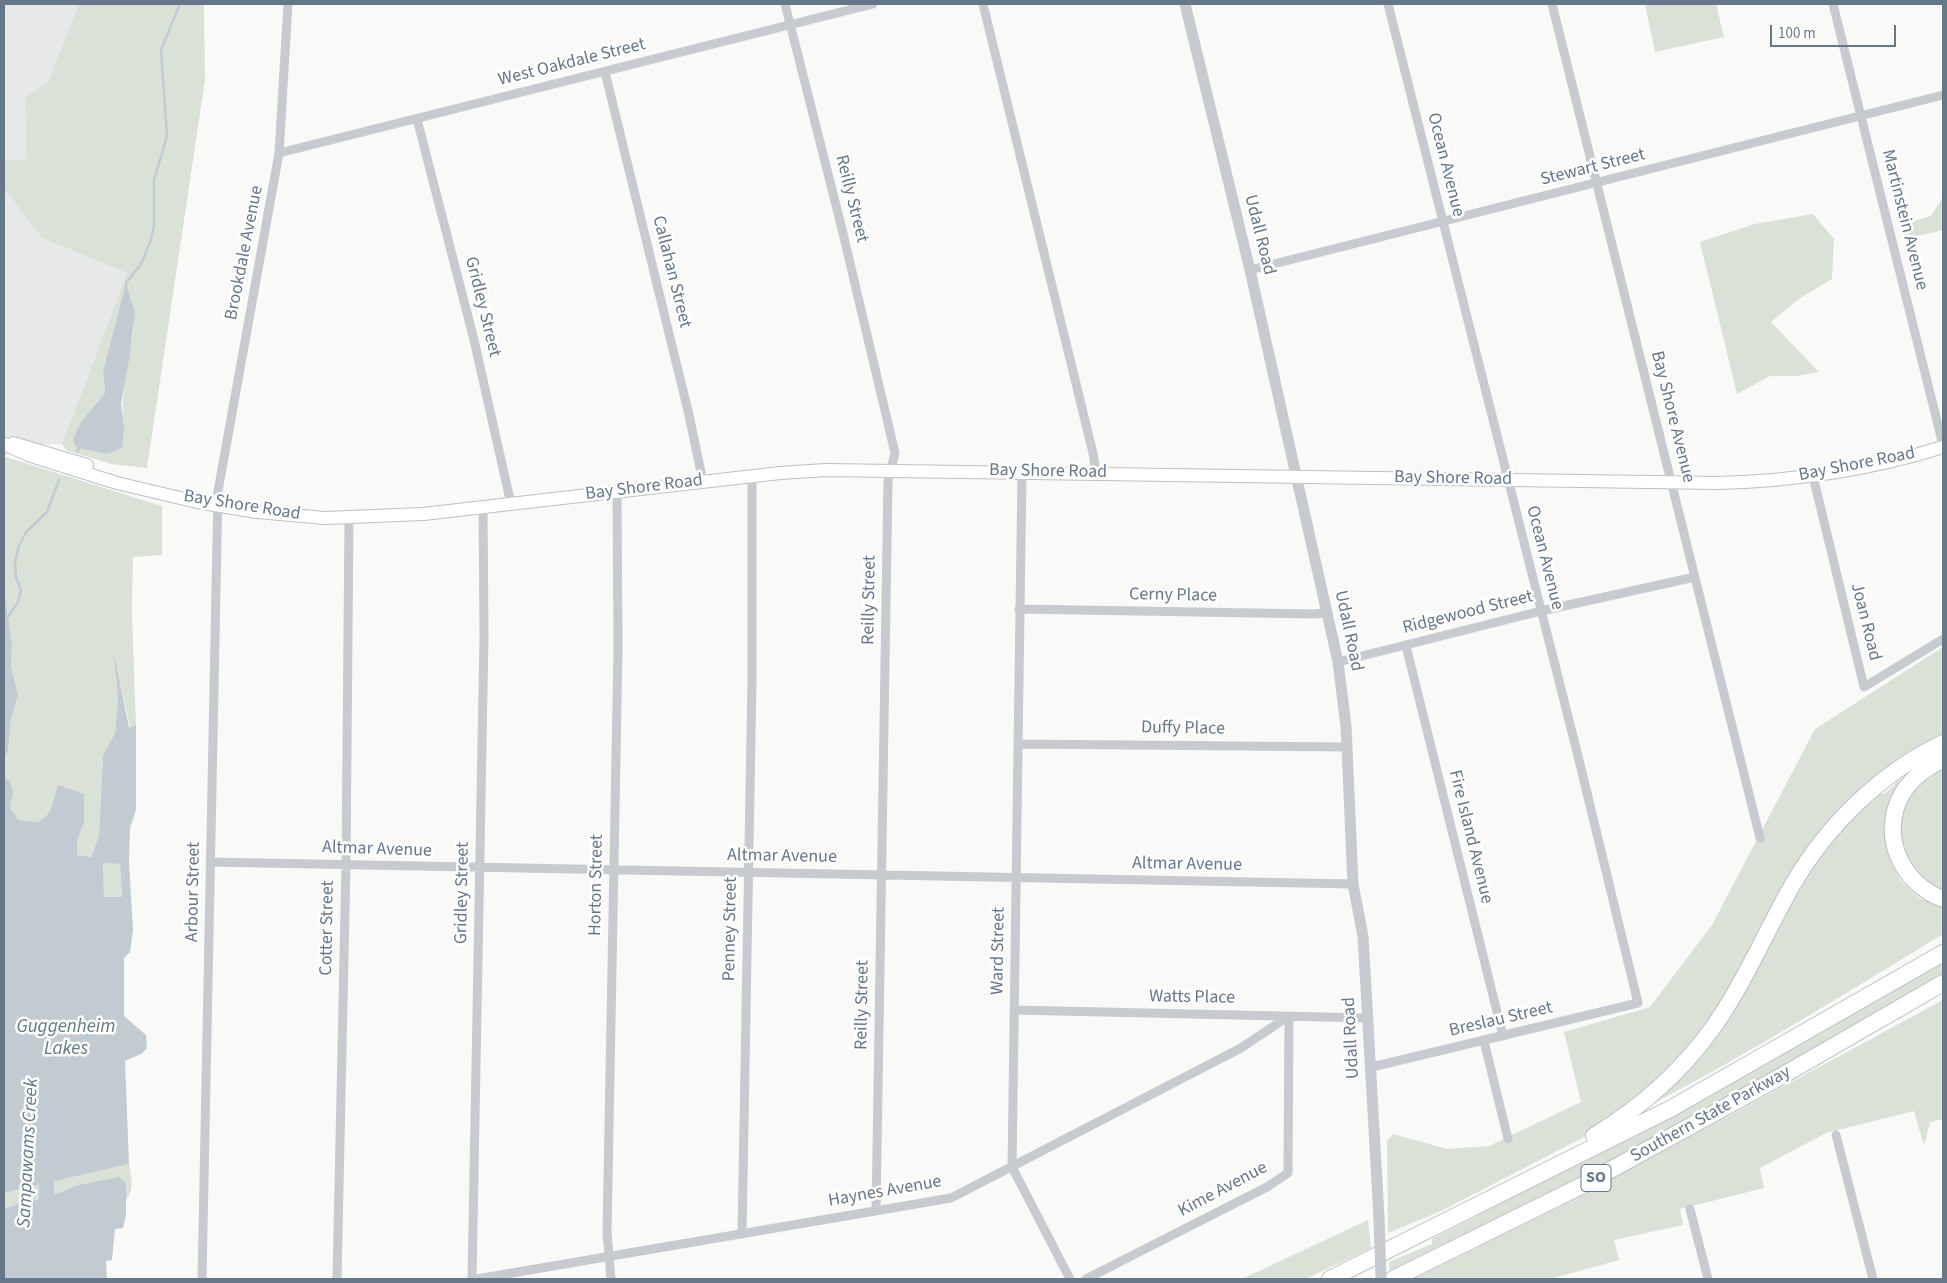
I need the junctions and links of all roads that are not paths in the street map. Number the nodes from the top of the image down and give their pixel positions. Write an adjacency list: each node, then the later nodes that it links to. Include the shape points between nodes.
1 (288, 4): 14 (street, Brookdale Avenue)
2 (785, 4): 9 (street, Reilly Street)
3 (873, 4): 9 (street, West Oakdale Street)
4 (983, 4): 22 (street, via 1094,453)
5 (1185, 4): 17 (street, Udall Road)
6 (1388, 4): 16 (street, Ocean Avenue)
7 (1552, 4): 15 (street, Bay Shore Avenue)
8 (1833, 4): 12 (street, Martinstein Avenue)
9 (790, 24): 10 (street, West Oakdale Street); 20 (street, Reilly Street, via 895,450)
10 (605, 72): 13 (street, West Oakdale Street); 27 (street, Callahan Street)
11 (1943, 95): 12 (street, Stewart Street)
12 (1861, 117): 15 (street, Stewart Street); 19 (street, Martinstein Avenue)
13 (417, 119): 14 (street, West Oakdale Street); 30 (street, Gridley Street, via 474,340)
14 (279, 153): 31 (street, Brookdale Avenue, via 218,484)
15 (1596, 184): 16 (street, Stewart Street); 28 (street, Bay Shore Avenue)
16 (1443, 222): 17 (street, Stewart Street); 26 (street, Ocean Avenue)
17 (1250, 270): 24 (street, Udall Road)
18 (4, 442): 31 (main road, Bay Shore Road, via 30,446 118,475 155,491)
19 (1943, 446): 25 (main road, Bay Shore Road, via 1887,462)
20 (892, 469): 21 (main road, Bay Shore Road); 23 (main road, Bay Shore Road); 51 (street, Reilly Street, via 888,481)
21 (1022, 472): 22 (main road, Bay Shore Road); 35 (street, Ward Street)
22 (1096, 473): 24 (main road, Bay Shore Road)
23 (752, 476): 27 (main road, Bay Shore Road); 50 (street, Penney Street)
24 (1297, 476): 26 (main road, Bay Shore Road); 37 (street, Udall Road)
25 (1813, 476): 28 (main road, Bay Shore Road, via 1731,483); 38 (street, Joan Road, via 1864,687)
26 (1508, 480): 28 (main road, Bay Shore Road); 36 (street, Ocean Avenue)
27 (703, 482): 29 (main road, Bay Shore Road)
28 (1672, 483): 34 (street, Bay Shore Avenue)
29 (617, 491): 30 (main road, Bay Shore Road); 49 (street, Horton Street)
30 (511, 504): 32 (main road, Bay Shore Road)
31 (217, 505): 33 (main road, Bay Shore Road, via 289,515); 46 (street, Arbour Street)
32 (483, 507): 33 (main road, Bay Shore Road, via 409,516); 48 (street, Gridley Street)
33 (349, 518): 47 (street, Cotter Street)
34 (1695, 577): 36 (street, Ridgewood Street); 45 (street, Bay Shore Avenue)
35 (1019, 609): 37 (street, Cerny Place); 42 (street, Ward Street)
36 (1541, 611): 39 (street, Ridgewood Street); 58 (street, Ocean Avenue)
37 (1326, 613): 40 (street, Udall Road)
38 (1943, 640)
39 (1406, 646): 40 (street, Ridgewood Street); 62 (street, Fire Island Avenue)
40 (1338, 662): 43 (street, Udall Road)
41 (1943, 743): 69 (highway, via 1903,766 1870,792 1822,842 1793,884 1719,1018 1675,1073 1635,1108)
42 (1019, 744): 43 (street, Duffy Place); 52 (street, Ward Street)
43 (1346, 747): 53 (street, Udall Road)
44 (1943, 759): 54 (highway, via 1920,773 1908,786 1898,802 1893,827 1896,852 1909,876 1928,892)
45 (1760, 838)
46 (210, 862): 47 (street, Altmar Avenue); 74 (street, Arbour Street)
47 (346, 865): 48 (street, Altmar Avenue); 75 (street, Cotter Street)
48 (480, 869): 49 (street, Altmar Avenue); 76 (street, Gridley Street)
49 (614, 871): 50 (street, Altmar Avenue); 73 (street, Horton Street)
50 (748, 873): 51 (street, Altmar Avenue); 72 (street, Penney Street)
51 (882, 875): 52 (street, Altmar Avenue); 71 (street, Reilly Street)
52 (1017, 878): 53 (street, Altmar Avenue); 59 (street, Ward Street)
53 (1353, 884): 61 (street, Udall Road, via 1363,936)
54 (1943, 899)
55 (1943, 941): 65 (highway, Southern State Parkway / SO)
56 (1943, 953): 65 (highway, Southern State Parkway / SO, via 1752,1064)
57 (1943, 984): 83 (highway, Southern State Parkway / SO, via 1583,1186)
58 (1638, 1004): 62 (street, Breslau Street)
59 (1014, 1010): 60 (street, Watts Place); 68 (street, Ward Street)
60 (1289, 1016): 61 (street, Watts Place); 68 (street, Haynes Avenue, via 1241,1048); 80 (street, Kime Avenue, via 1288,1173 1267,1187)
61 (1369, 1018): 64 (street, Udall Road)
62 (1503, 1036): 63 (street, Breslau Street)
63 (1484, 1041): 64 (street, Breslau Street); 67 (street)
64 (1372, 1067): 82 (street, Udall Road, bridge)
65 (1616, 1135): 69 (highway, Southern State Parkway / SO)
66 (1836, 1135): 85 (street)
67 (1508, 1139)
68 (1012, 1167): 71 (street, Haynes Avenue, via 951,1198); 79 (street, Ward Street)
69 (1534, 1178): 81 (highway, Southern State Parkway / SO)
70 (1690, 1209): 84 (street)
71 (876, 1211): 72 (street, Haynes Avenue)
72 (742, 1234): 73 (street, Haynes Avenue)
73 (607, 1257): 77 (street, Haynes Avenue); 78 (street, Horton Street)
74 (202, 1279)
75 (337, 1279)
76 (472, 1279)
77 (477, 1279)
78 (611, 1279)
79 (1070, 1279)
80 (1086, 1279)
81 (1330, 1279)
82 (1381, 1279)
83 (1393, 1279)
84 (1708, 1279)
85 (1872, 1279)

